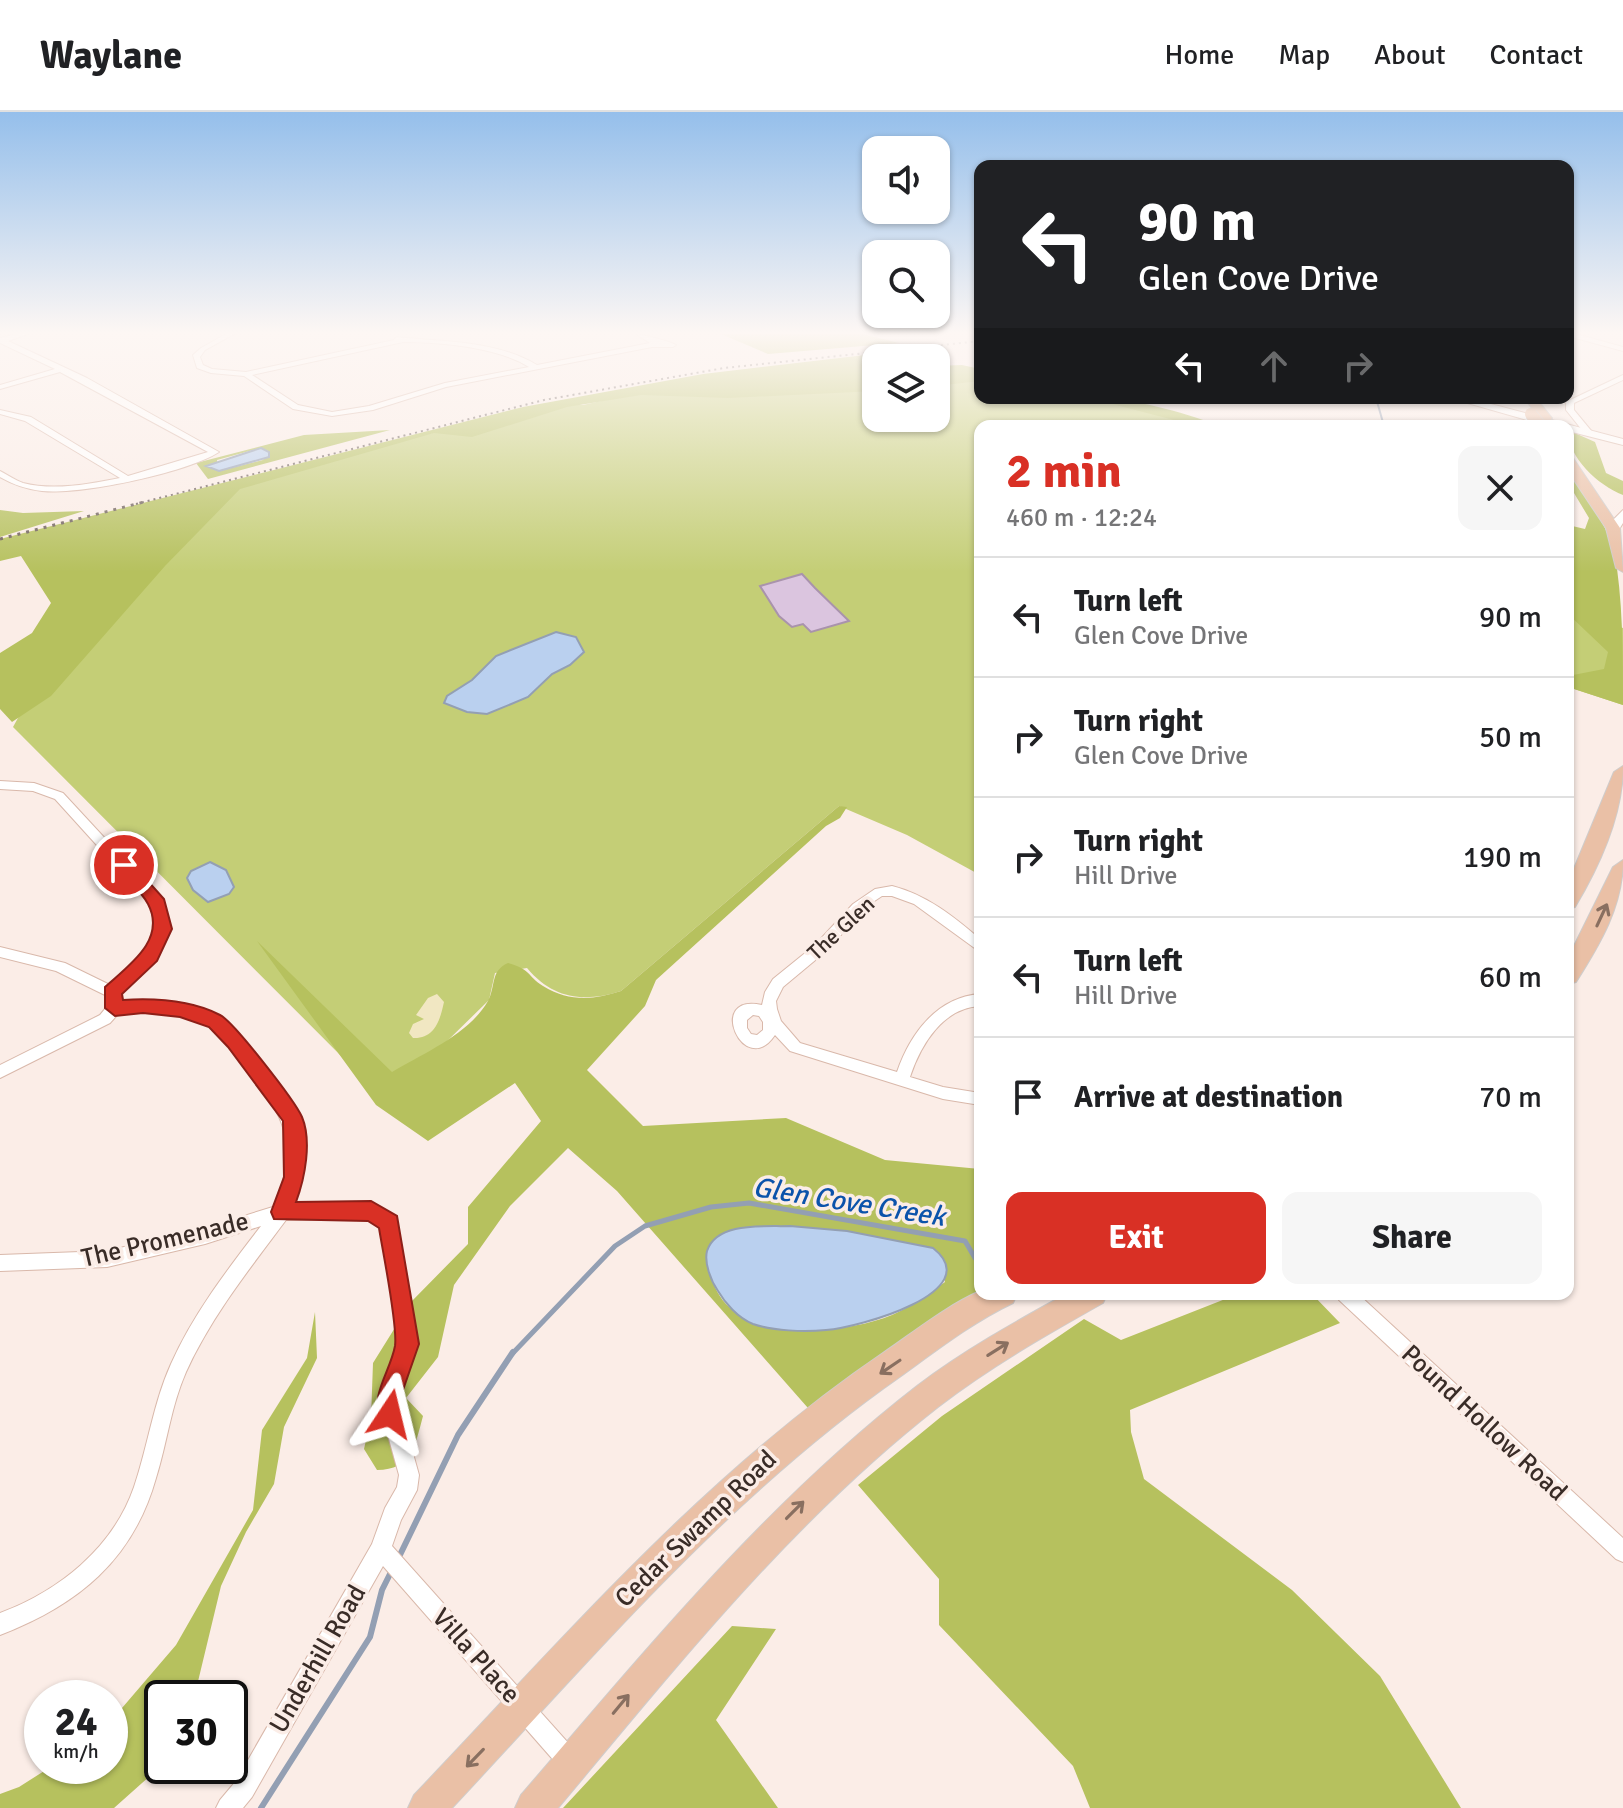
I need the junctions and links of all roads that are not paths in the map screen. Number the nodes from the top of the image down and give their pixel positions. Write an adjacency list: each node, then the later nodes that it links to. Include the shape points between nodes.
1 (11, 413): 12 (street)
2 (141, 413): 12 (street, via 215,452)
3 (1512, 413): 5 (street)
4 (1573, 413): 7 (street)
5 (1538, 420)
6 (1574, 429): 7 (street)
7 (1589, 433): 8 (street)
8 (1623, 442)
9 (1574, 454): 13 (main road)
10 (1574, 468): 13 (main road)
11 (0, 474): 12 (street, via 43,491)
12 (124, 477)
13 (1620, 519): 14 (main road)
14 (1623, 564)
15 (1623, 772): 17 (main road)
16 (0, 785): 25 (street, via 34,787 59,796 157,903 160,941)
17 (1595, 845): 18 (main road); 20 (main road)
18 (1623, 855)
19 (1623, 867): 23 (main road, one-way to 19)
20 (1574, 889)
21 (974, 942): 27 (street, The Glen, via 922,903 882,892 772,990 772,1020 795,1047)
22 (0, 952): 25 (street, via 60,967)
23 (1574, 959)
24 (974, 998): 27 (street, via 928,1029 907,1060)
25 (113, 1000): 26 (street, via 105,1019); 29 (street, via 215,1021 234,1041 293,1119 295,1177)
26 (0, 1072)
27 (902, 1079): 28 (street, The Glen)
28 (974, 1098)
29 (282, 1212): 30 (street, The Promenade, via 107,1259); 34 (street, The Promenade, via 371,1211 390,1223 407,1344 390,1390 390,1414 409,1475); 36 (street, via 220,1294 180,1365 162,1408 143,1489 123,1532 69,1591)
30 (2, 1267)
31 (990, 1300): 37 (main road, Cedar Swamp Road, one-way to 37, via 847,1396 762,1463 619,1602)
32 (1081, 1300): 38 (main road, one-way to 32, via 688,1624 836,1470 958,1373)
33 (1351, 1300): 35 (street, Pound Hollow Road)
34 (384, 1552): 37 (street, Villa Place); 39 (street, Underhill Road)
35 (1623, 1552)
36 (0, 1624)
37 (523, 1708): 38 (street, Villa Place); 40 (main road, Cedar Swamp Road, one-way to 40)
38 (571, 1764): 41 (main road)
39 (228, 1808)
40 (427, 1808)
41 (534, 1808)

